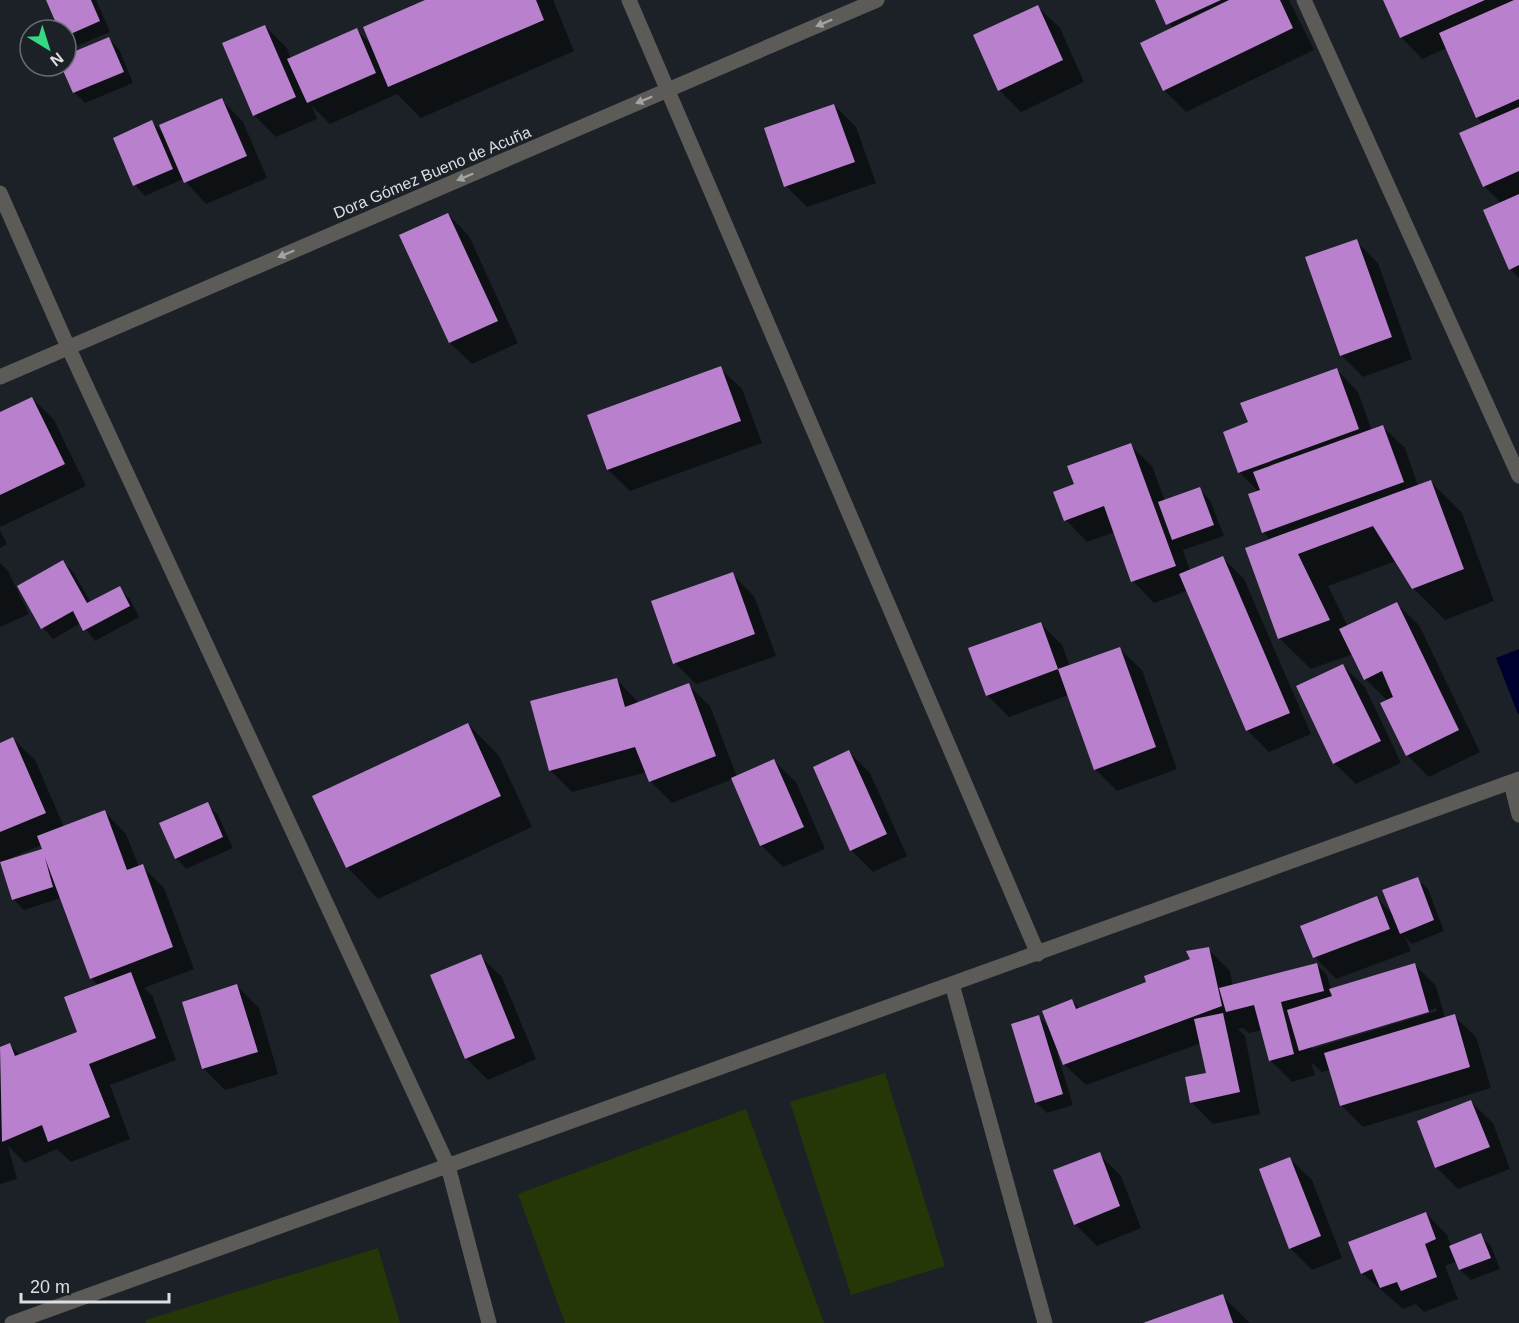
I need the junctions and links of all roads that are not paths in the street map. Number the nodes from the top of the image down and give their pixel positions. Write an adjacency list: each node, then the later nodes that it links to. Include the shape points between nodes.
1 (629, 0): 4 (street)
2 (878, 0): 4 (street, Dora Gómez Bueno de Acuña, one-way to 4)
3 (1304, 0): 8 (street)
4 (669, 89): 6 (street, Dora Gómez Bueno de Acuña, one-way to 6); 11 (street)
5 (0, 193): 6 (street)
6 (69, 347): 7 (street, Dora Gómez Bueno de Acuña); 13 (street)
7 (0, 376)
8 (1519, 476)
9 (1515, 781): 10 (street); 11 (street)
10 (1519, 815)
11 (1038, 954): 12 (street)
12 (952, 984): 13 (street); 16 (street)
13 (448, 1166): 14 (street); 15 (street)
14 (12, 1323)
15 (489, 1323)
16 (1045, 1323)

